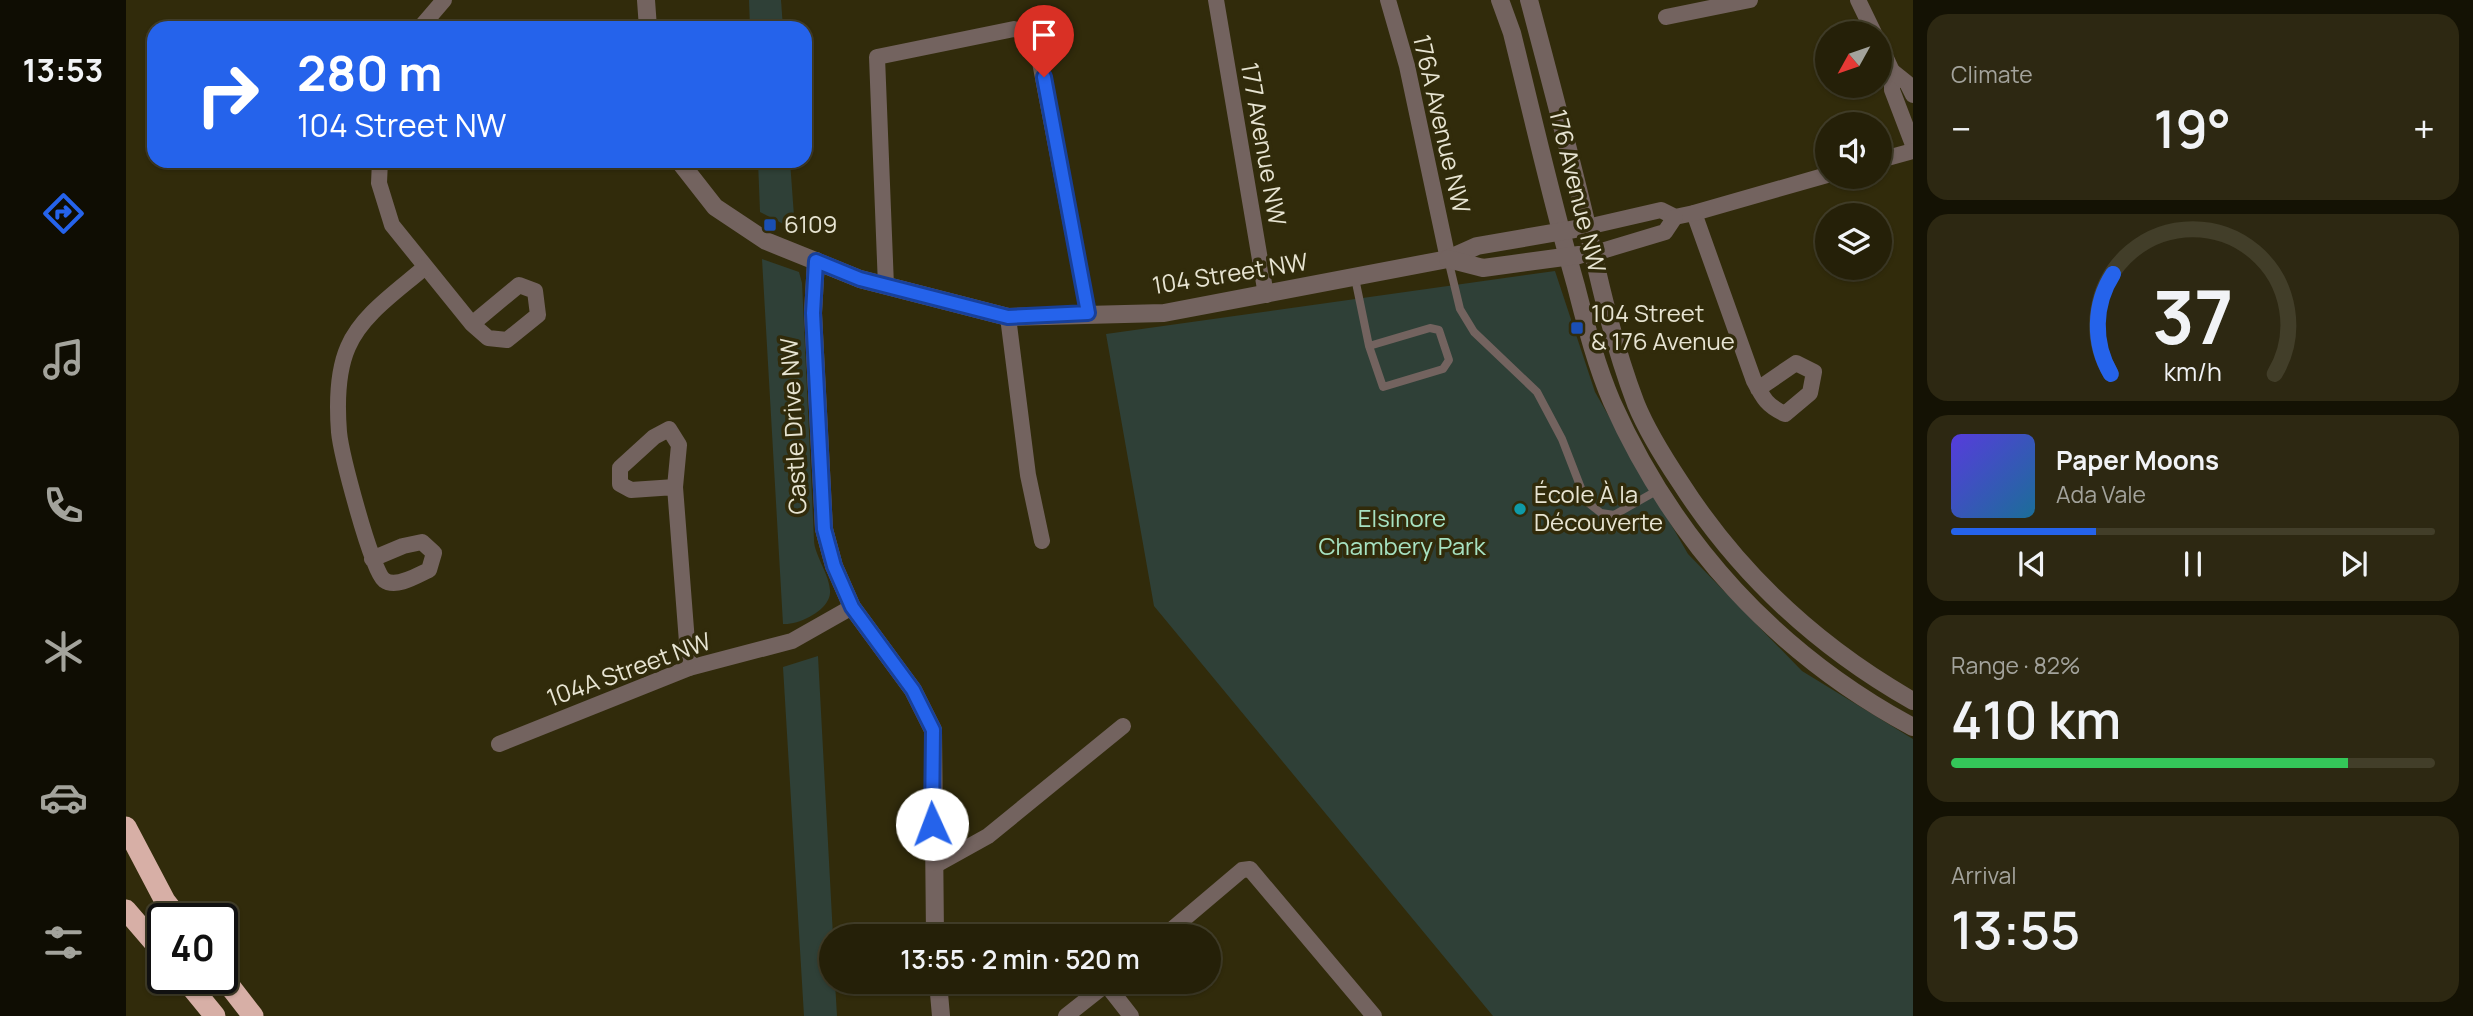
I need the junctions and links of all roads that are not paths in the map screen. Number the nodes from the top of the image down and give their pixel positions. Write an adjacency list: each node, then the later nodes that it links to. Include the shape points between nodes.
1 (444, 0): 10 (street)
2 (646, 0): 11 (street)
3 (1216, 0): 32 (street, 177 Avenue NW)
4 (1388, 0): 27 (street, 176A Avenue NW, via 1407,66)
5 (1500, 0): 24 (street, 176 Avenue NW)
6 (1529, 0): 23 (street, 176 Avenue NW)
7 (1750, 0): 9 (street)
8 (1857, 0): 12 (street)
9 (1666, 17)
10 (426, 21)
11 (648, 21)
12 (1868, 21)
13 (1892, 71): 15 (street)
14 (1892, 90): 16 (street)
15 (1913, 95)
16 (1913, 148): 17 (street)
17 (1892, 156)
18 (380, 168): 29 (street, via 379,183 392,225)
19 (684, 168): 28 (street, 104 Street NW, via 715,207 766,241)
20 (1815, 178): 21 (street, 104 Street NW)
21 (1694, 213): 22 (street, 104 Street NW); 37 (street)
22 (1675, 216): 23 (street, 104 Street NW, via 1661,210); 25 (street, 104 Street NW, via 1665,232)
23 (1587, 227): 24 (street, 104 Street NW); 25 (street, 176 Avenue NW)
24 (1561, 231): 26 (street, 176 Avenue NW); 27 (street, 104 Street NW, via 1477,246)
25 (1592, 254): 26 (street, 104 Street NW); 44 (street, 176 Avenue NW, via 1637,406 1704,519 1786,612 1884,685)
26 (1567, 256): 27 (street, 104 Street NW, via 1483,268); 39 (street, 176 Avenue NW, via 1612,401)
27 (1448, 259): 30 (street, 104 Street NW); 39 (lane, via 1460,309 1474,332 1537,392 1562,439 1586,501 1601,513 1614,515)
28 (816, 261): 31 (street, 104 Street NW); 42 (street, Castle Drive NW, via 813,313 824,529)
29 (425, 267): 35 (street); 41 (street, via 364,321 344,362 338,397 339,435)
30 (1355, 278): 32 (street, 104 Street NW); 36 (lane)
31 (886, 286): 33 (street, via 877,57 1014,29 1035,36); 34 (street, 104 Street NW)
32 (1266, 295): 33 (street, 104 Street NW, via 1164,313)
33 (1088, 313): 34 (street, 104 Street NW)
34 (1008, 317): 40 (street, via 1028,475)
35 (472, 324)
36 (1369, 346): 36 (lane, via 1383,387 1443,369 1449,360 1438,330 1430,328)
37 (1758, 389)
38 (675, 488): 43 (street)
39 (1658, 489): 46 (street, 176 Avenue NW, via 1694,544 1735,592 1811,663)
40 (1042, 541)
41 (372, 559)
42 (852, 607): 43 (street, 104A Street NW, via 792,641); 49 (street, Castle Drive NW, via 913,690 933,730)
43 (689, 668): 47 (street, 104A Street NW)
44 (1913, 701)
45 (1123, 726): 49 (street, via 988,836)
46 (1913, 727)
47 (499, 744)
48 (126, 827): 50 (highway)
49 (934, 866): 52 (street, Castle Drive NW)
50 (167, 903)
51 (126, 910): 54 (highway)
52 (935, 924)
53 (1178, 924): 65 (street, via 1242,870 1250,869)
54 (147, 934)
55 (197, 994): 60 (highway)
56 (236, 994): 61 (highway)
57 (939, 994): 62 (street)
58 (1094, 994): 63 (street)
59 (1116, 994): 64 (street)
60 (215, 1016)
61 (253, 1016)
62 (941, 1016)
63 (1066, 1016)
64 (1131, 1016)
65 (1374, 1016)

